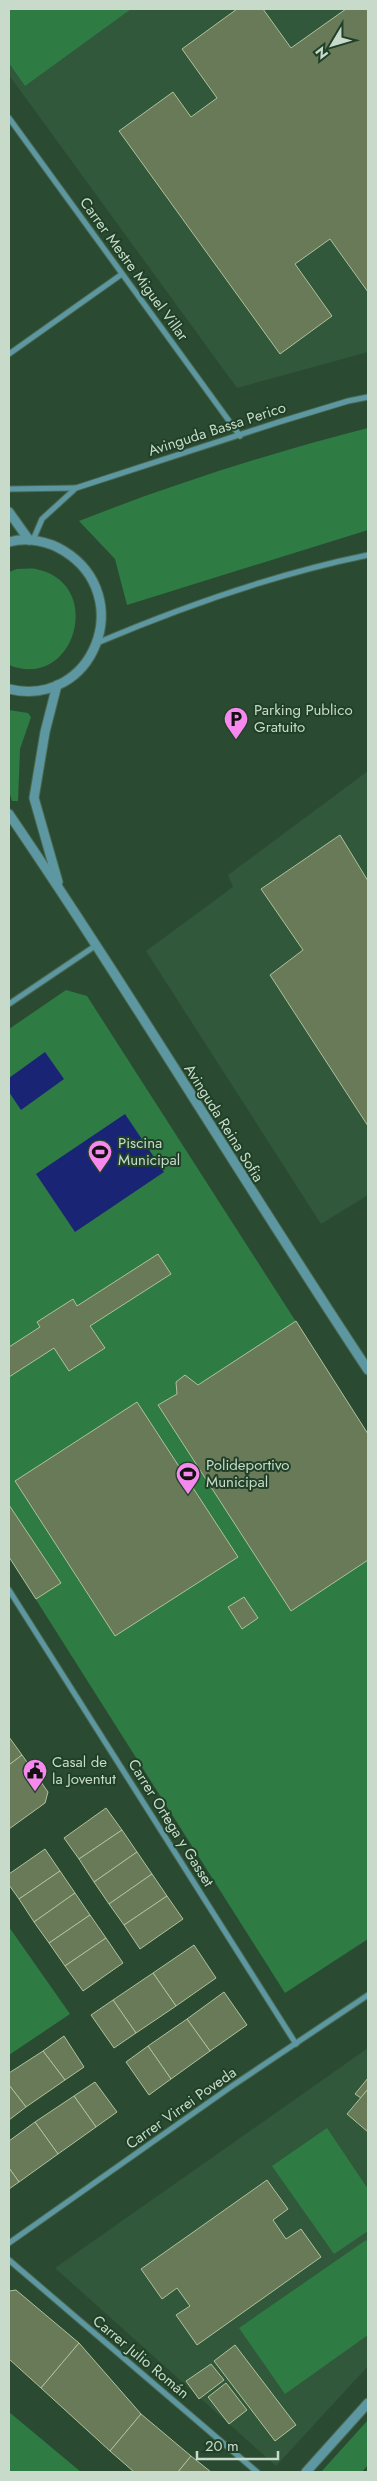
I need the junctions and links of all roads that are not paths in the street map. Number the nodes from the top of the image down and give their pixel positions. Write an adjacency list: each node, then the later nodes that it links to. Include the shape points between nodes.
1 (9, 118): 2 (street, Carrer Mestre Miguel Villar)
2 (122, 274): 3 (street); 5 (street, Carrer Mestre Miguel Villar)
3 (9, 354)
4 (368, 397): 5 (street, Avinguda Bassa Perico)
5 (240, 436): 6 (street, Avinguda Bassa Perico)
6 (76, 488): 7 (street, Avinguda Bassa Perico); 9 (street, Avinguda Bassa Perico, via 42,519)
7 (9, 489)
8 (9, 512): 9 (street)
9 (31, 540): 10 (street); 12 (street, via 56,546 76,558 90,576 100,597 102,620)
10 (9, 542)
11 (368, 555): 12 (street, via 330,563 175,610)
12 (97, 643): 13 (street, via 81,669)
13 (57, 686): 14 (street, via 38,691); 16 (street, Avinguda Reina Sofia, via 45,732 34,798)
14 (9, 689)
15 (9, 814): 16 (street, Avinguda Reina Sofia)
16 (60, 889): 17 (street, Avinguda Reina Sofia)
17 (95, 946): 18 (street); 19 (street, Avinguda Reina Sofia)
18 (9, 1004)
19 (368, 1370)
20 (9, 1590): 22 (street, Carrer Ortega y Gasset)
21 (368, 1995): 22 (street, Carrer Virrei Poveda)
22 (296, 2044): 23 (street, Carrer Virrei Poveda)
23 (9, 2243)
24 (9, 2260): 26 (street, Carrer Julio Román)
25 (368, 2404): 27 (street)
26 (257, 2472)
27 (306, 2472)

